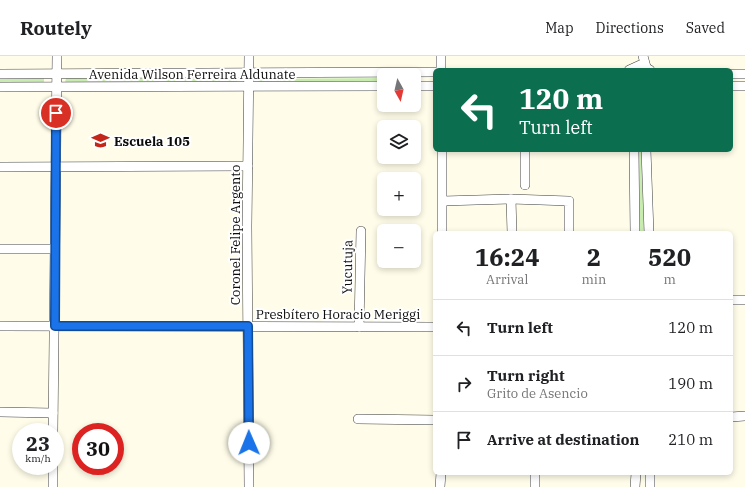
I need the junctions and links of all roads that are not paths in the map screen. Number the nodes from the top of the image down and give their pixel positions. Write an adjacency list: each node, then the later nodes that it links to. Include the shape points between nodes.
1 (57, 56): 11 (street)
2 (249, 56): 13 (street, Coronel Felipe Argento)
3 (441, 56): 6 (street)
4 (635, 56): 7 (street)
5 (643, 56): 9 (street)
6 (441, 68)
7 (630, 68)
8 (633, 68): 9 (street, via 640,65)
9 (648, 68)
10 (433, 72): 13 (street, Avenida Wilson Ferreira Aldunate)
11 (57, 73): 12 (street, Avenida Wilson Ferreira Aldunate); 13 (street, Avenida Wilson Ferreira Aldunate); 16 (street)
12 (0, 74)
13 (249, 74): 23 (street, Coronel Felipe Argento)
14 (733, 74): 15 (street)
15 (745, 74)
16 (57, 86): 22 (street, Avenida Wilson Ferreira Aldunate); 23 (street, Avenida Wilson Ferreira Aldunate); 30 (street)
17 (377, 86): 23 (street, Avenida Wilson Ferreira Aldunate)
18 (421, 86): 19 (street)
19 (433, 86)
20 (733, 86): 21 (street)
21 (745, 86)
22 (0, 87)
23 (249, 87): 28 (street, Coronel Felipe Argento)
24 (442, 152): 33 (street)
25 (525, 152): 31 (street)
26 (634, 152): 38 (street)
27 (646, 152): 39 (street)
28 (248, 166): 30 (street); 46 (street, Coronel Felipe Argento)
29 (0, 167): 30 (street)
30 (56, 167): 41 (street)
31 (525, 186)
32 (511, 199): 33 (street); 36 (street); 37 (street, via 570,201)
33 (443, 201): 35 (street)
34 (361, 231): 47 (street, Yucutuja)
35 (442, 231)
36 (512, 231)
37 (569, 231)
38 (635, 231)
39 (648, 231)
40 (0, 249): 41 (street)
41 (55, 250): 45 (street)
42 (733, 300): 43 (street)
43 (745, 300)
44 (0, 326): 45 (street, Presbítero Horacio Meriggi)
45 (55, 326): 46 (street, Presbítero Horacio Meriggi); 50 (street)
46 (248, 326): 47 (street, Presbítero Horacio Meriggi); 62 (street, Coronel Felipe Argento)
47 (359, 327): 48 (street, Presbítero Horacio Meriggi)
48 (433, 327)
49 (0, 412): 50 (street)
50 (53, 412): 55 (street)
51 (733, 416): 52 (street)
52 (745, 416)
53 (358, 419): 54 (street)
54 (433, 420)
55 (53, 423)
56 (53, 475): 61 (street)
57 (441, 475): 63 (street)
58 (535, 475): 64 (street)
59 (636, 475): 65 (street)
60 (650, 475): 66 (street)
61 (53, 487)
62 (249, 487)
63 (440, 487)
64 (535, 487)
65 (635, 487)
66 (650, 487)

